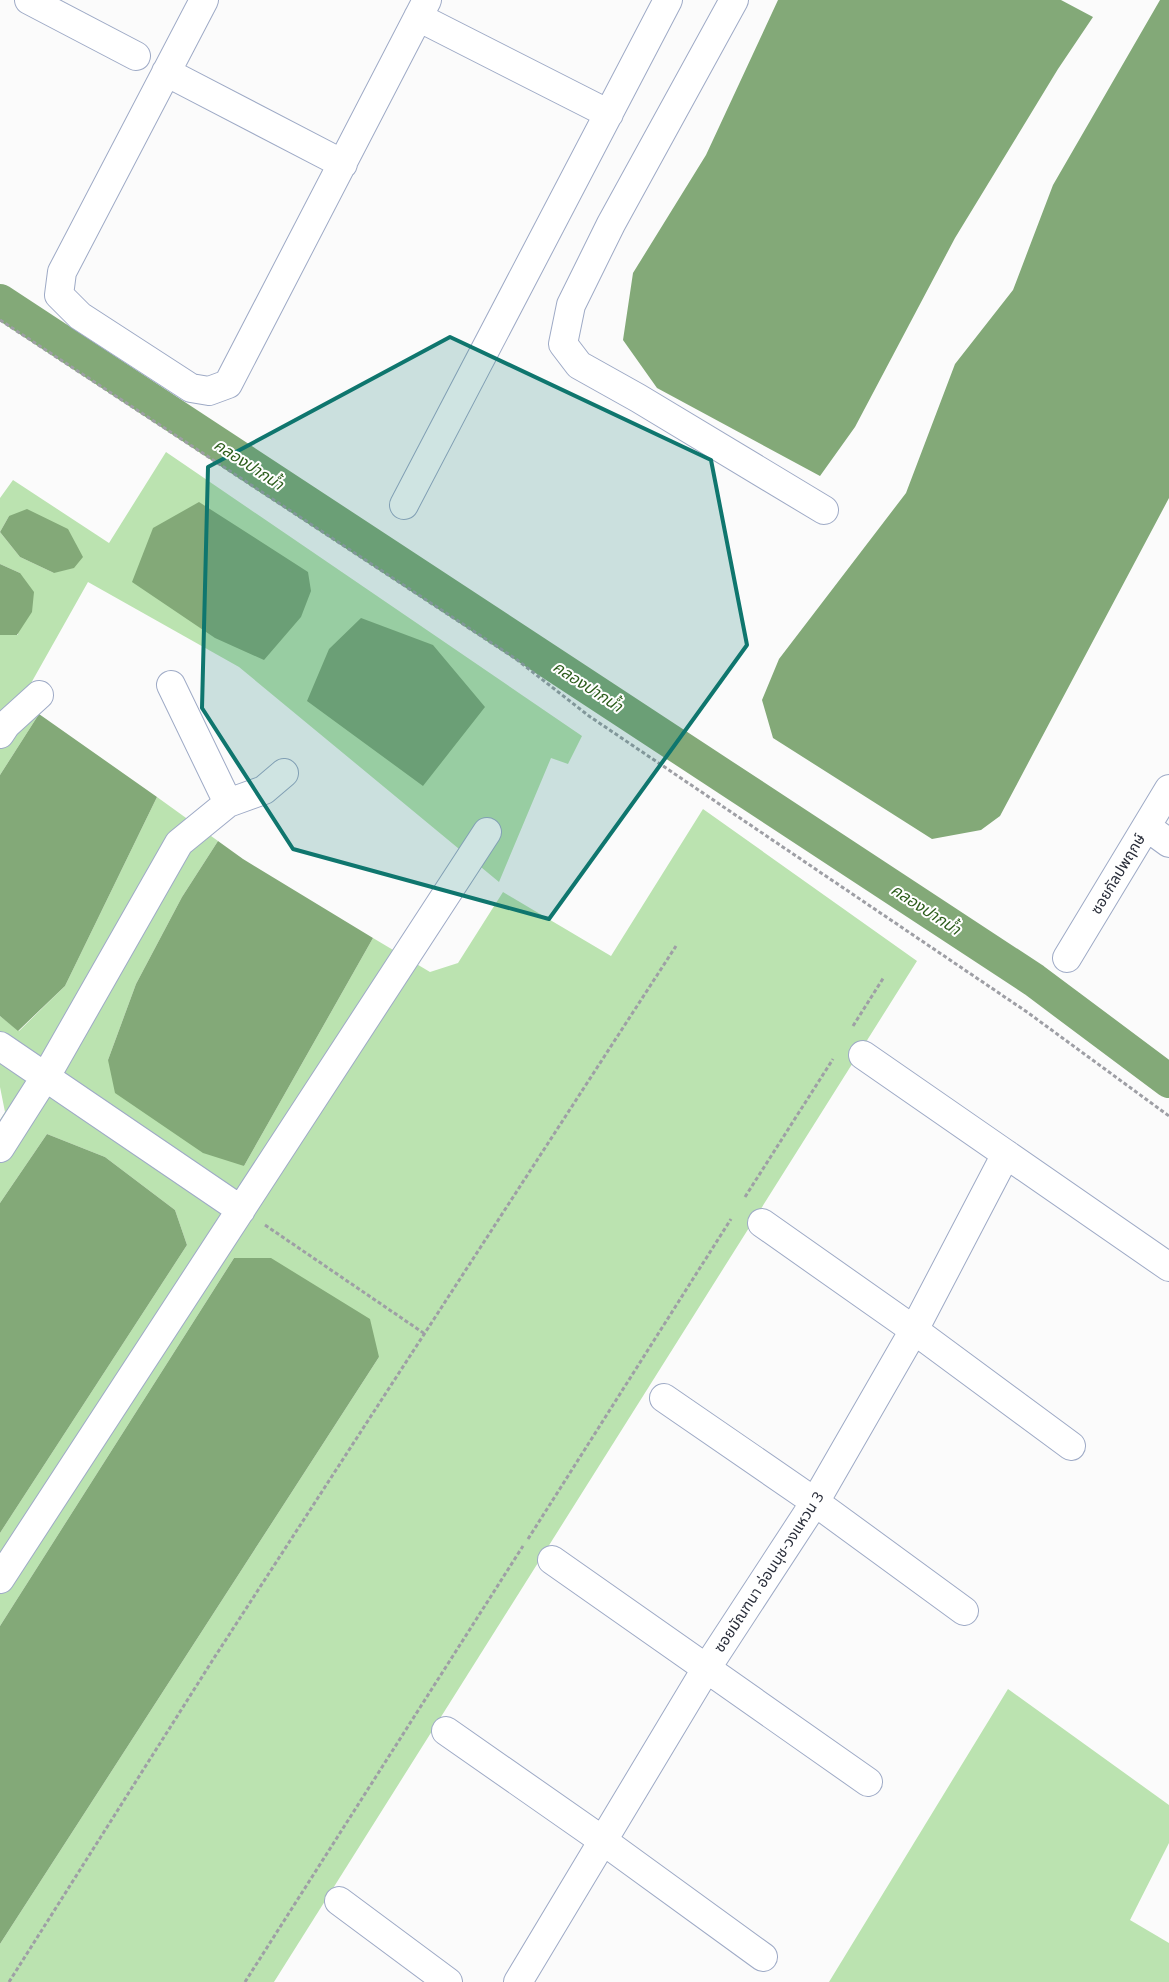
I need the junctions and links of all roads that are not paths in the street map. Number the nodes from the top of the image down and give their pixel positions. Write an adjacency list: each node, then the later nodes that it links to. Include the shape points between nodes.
1 (29, 0): 6 (street)
2 (204, 0): 7 (street)
3 (668, 0): 8 (street)
4 (734, 0): 11 (street, via 611,224 571,305 563,344 579,365)
5 (423, 8): 8 (street); 9 (street)
6 (136, 56)
7 (166, 72): 9 (street); 9 (street, via 62,272 59,295 80,316 191,388 209,391 228,384)
8 (609, 114): 10 (street)
9 (343, 164)
10 (404, 505)
11 (824, 510)
12 (171, 685): 17 (street)
13 (39, 695): 14 (street)
14 (0, 734)
15 (284, 773): 17 (street, via 264,790)
16 (1169, 789): 18 (street, ซอยกัลปพฤกษ์)
17 (228, 803): 24 (street, via 179,843)
18 (1146, 827): 20 (street); 21 (street, ซอยกัลปพฤกษ์)
19 (487, 832): 27 (street)
20 (1169, 843)
21 (1067, 958)
22 (0, 1046): 24 (street)
23 (863, 1055): 26 (street)
24 (45, 1077): 25 (street); 27 (street)
25 (0, 1148)
26 (1006, 1154): 29 (street); 30 (street, ซอยมัณฑนา อ่อนนุช-วงแหวน 3)
27 (241, 1210): 35 (street)
28 (762, 1223): 30 (street)
29 (1169, 1267)
30 (914, 1330): 32 (street); 33 (street, ซอยมัณฑนา อ่อนนุช-วงแหวน 3)
31 (664, 1398): 33 (street)
32 (1072, 1446)
33 (815, 1502): 36 (street); 37 (street, ซอยมัณฑนา อ่อนนุช-วงแหวน 3)
34 (552, 1560): 37 (street)
35 (0, 1579)
36 (964, 1611)
37 (706, 1669): 39 (street); 40 (street, ซอยมัณฑนา อ่อนนุช-วงแหวน 3)
38 (446, 1731): 40 (street)
39 (868, 1782)
40 (602, 1840): 42 (street); 44 (street, ซอยมัณฑนา อ่อนนุช-วงแหวน 3)
41 (339, 1901): 43 (street)
42 (763, 1957)
43 (448, 1982)
44 (518, 1982)

